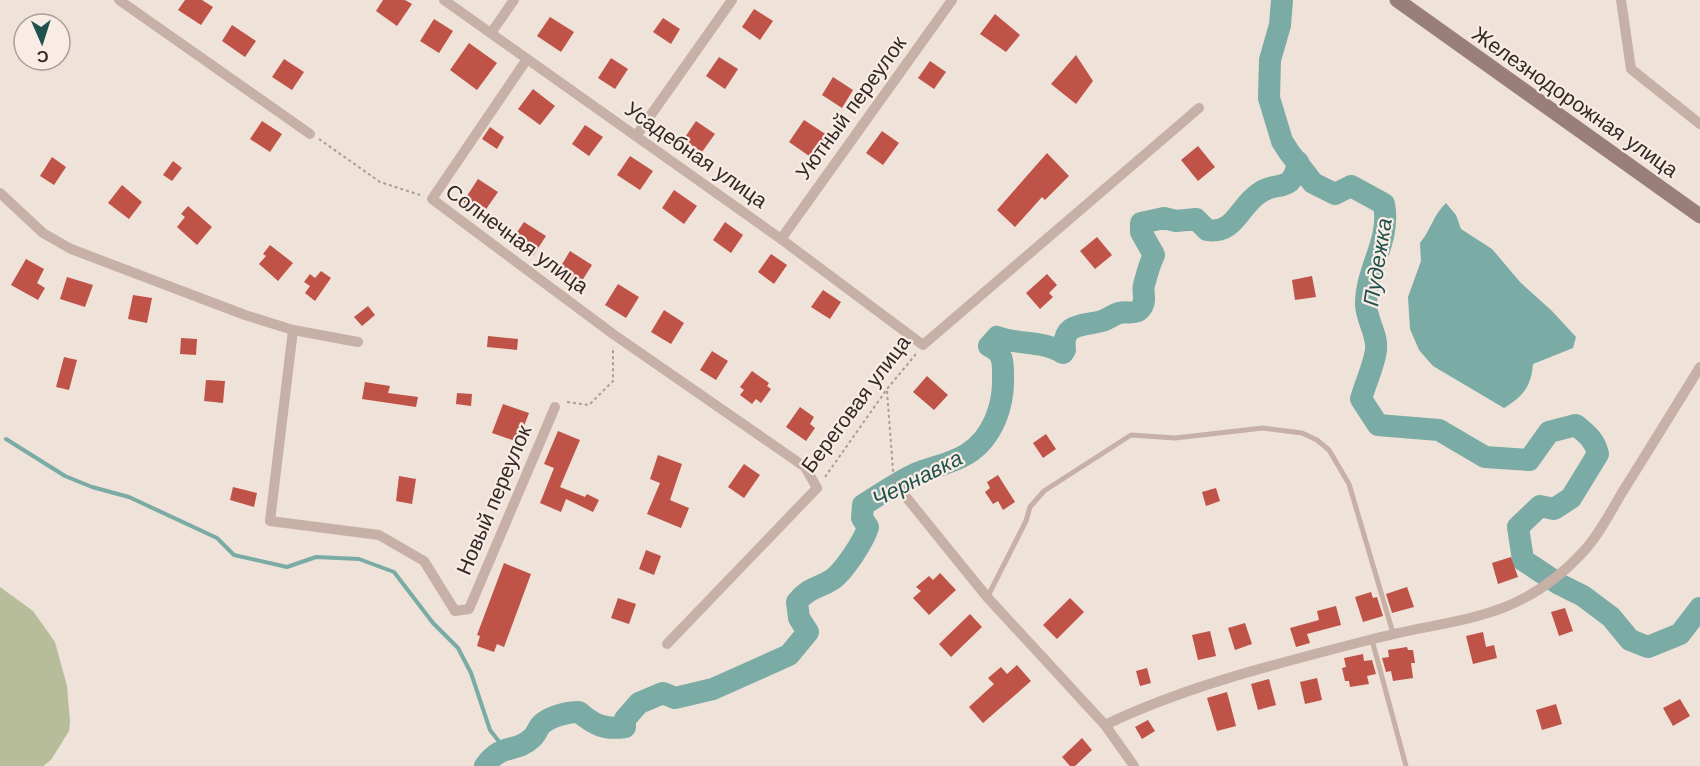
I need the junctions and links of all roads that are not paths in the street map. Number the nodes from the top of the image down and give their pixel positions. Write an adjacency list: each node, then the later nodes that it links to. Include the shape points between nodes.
1 (120, 0): 12 (street)
2 (444, 0): 8 (street, Усадебная улица)
3 (514, 0): 8 (street)
4 (732, 0): 13 (street)
5 (952, 0): 16 (street, Уютный переулок)
6 (1397, 0): 15 (street, Железнодорожная улица)
7 (1621, 0): 11 (street, via 1631,69)
8 (491, 33): 9 (street, Усадебная улица)
9 (527, 59): 13 (street, Усадебная улица); 22 (street, Солнечная улица, via 432,199 613,334 805,467)
10 (1199, 108): 19 (street, Береговая улица)
11 (1700, 124)
12 (310, 134)
13 (636, 136): 16 (street, Усадебная улица)
14 (0, 193): 17 (street, via 43,233 71,249)
15 (1698, 211)
16 (781, 238): 19 (street, Усадебная улица)
17 (293, 330): 18 (street); 21 (street, Новый переулок, via 270,521 379,535 424,561 455,611 469,609)
18 (358, 342)
19 (923, 345)
20 (1700, 368): 25 (street, via 1584,551 1561,573 1506,608 1462,622)
21 (555, 407)
22 (817, 488): 27 (street, Береговая улица)
23 (902, 492): 24 (street)
24 (987, 597): 25 (lane, via 1030,507 1044,491 1131,435 1175,438 1283,428 1317,440 1337,462 1349,484); 28 (street)
25 (1393, 634): 26 (street)
26 (1372, 639): 28 (street, via 1183,693); 30 (lane)
27 (667, 644)
28 (1105, 725): 29 (street)
29 (1134, 766)
30 (1406, 766)

